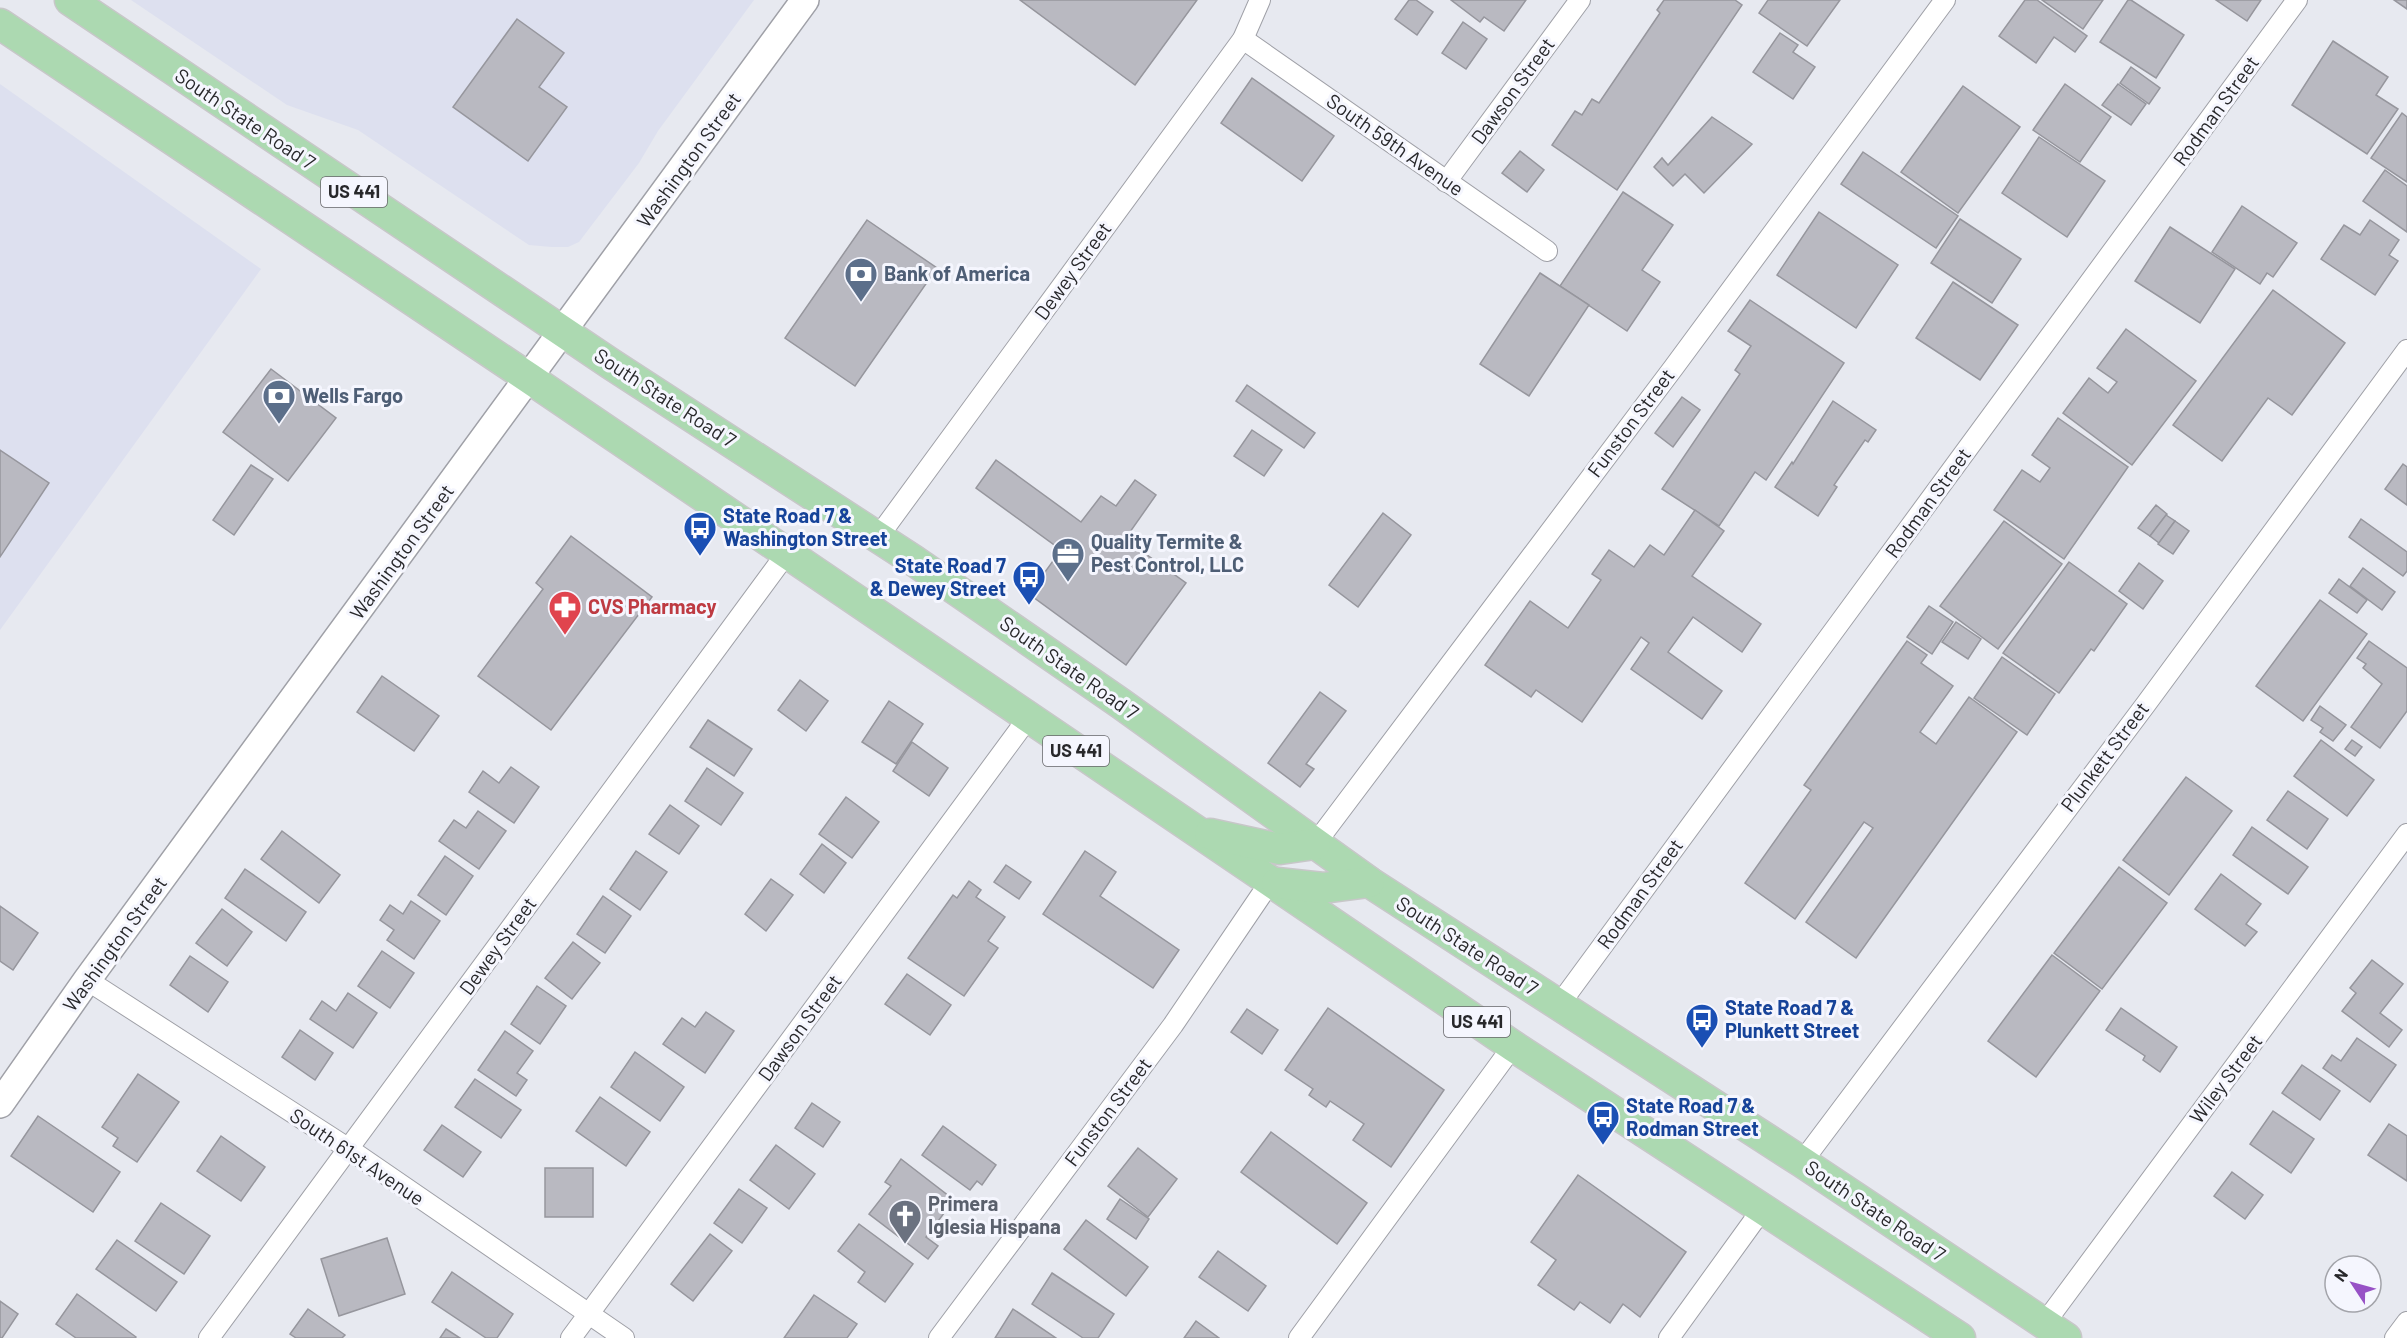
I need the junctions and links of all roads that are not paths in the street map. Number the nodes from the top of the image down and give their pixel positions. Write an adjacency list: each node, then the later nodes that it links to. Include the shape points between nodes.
1 (70, 0): 11 (main road, South State Road 7 / US 441)
2 (805, 0): 11 (street, Washington Street)
3 (1260, 0): 8 (street, Dewey Street)
4 (1580, 0): 9 (street, Dawson Street)
5 (1945, 0): 19 (street, Funston Street)
6 (2297, 0): 23 (street, Rodman Street)
7 (0, 24): 13 (main road, US 441)
8 (1243, 39): 9 (street, South 59th Avenue); 14 (street, Dewey Street)
9 (1446, 182): 10 (street, South 59th Avenue)
10 (1547, 250)
11 (563, 331): 13 (street, Washington Street); 14 (main road, South State Road 7 / US 441)
12 (2407, 350): 27 (street, Plunkett Street)
13 (529, 378): 15 (main road, US 441); 22 (street, Washington Street)
14 (878, 537): 19 (main road, South State Road 7 / US 441)
15 (786, 554): 16 (main road, US 441); 26 (street, Dewey Street)
16 (1028, 718): 17 (main road, US 441); 29 (street, Dawson Street)
17 (1195, 831): 19 (main road, via 1280,849); 20 (main road, US 441)
18 (2407, 834): 32 (street, Wiley Street)
19 (1315, 843): 21 (main road, South State Road 7 / US 441)
20 (1270, 882): 21 (main road, via 1323,888); 24 (main road, US 441); 36 (street, Funston Street, via 1173,1025)
21 (1369, 882): 23 (main road, South State Road 7 / US 441)
22 (87, 980): 25 (street, Washington Street); 26 (street, South 61st Avenue)
23 (1559, 1005): 27 (main road, South State Road 7 / US 441)
24 (1513, 1046): 28 (main road, US 441); 37 (street)
25 (0, 1104)
26 (349, 1149): 29 (street, South 61st Avenue); 33 (street, Dewey Street)
27 (1802, 1162): 32 (main road, South State Road 7 / US 441)
28 (1763, 1208): 31 (main road, US 441); 38 (street)
29 (589, 1314): 34 (street, Dawson Street); 35 (street, South 61st Avenue)
30 (2407, 1322): 40 (street)
31 (1953, 1333): 39 (main road)
32 (2044, 1333)
33 (209, 1338)
34 (571, 1338)
35 (624, 1338)
36 (939, 1338)
37 (1299, 1338)
38 (1669, 1338)
39 (1980, 1338)
40 (2395, 1338)

